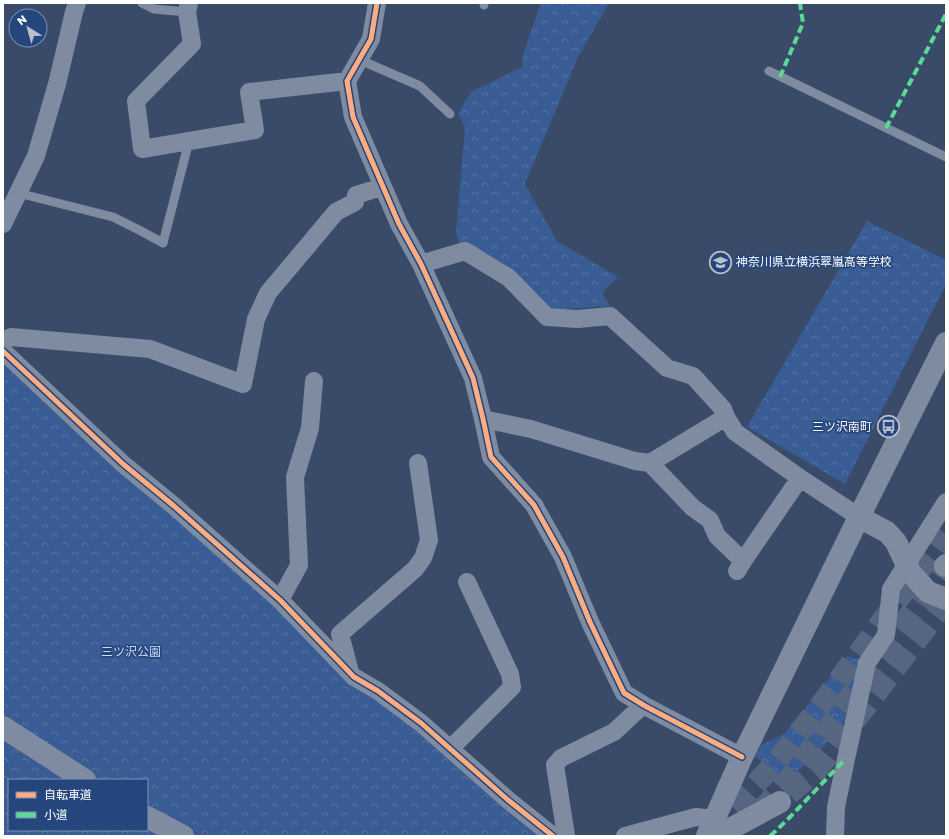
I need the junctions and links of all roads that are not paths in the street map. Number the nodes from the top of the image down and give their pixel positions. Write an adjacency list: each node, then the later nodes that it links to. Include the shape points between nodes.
1 (77, 3): 12 (street, via 36,156)
2 (142, 3): 4 (lane, via 154,9)
3 (377, 3): 5 (street, via 371,39)
4 (188, 8): 9 (street, via 192,44 136,101 142,149)
5 (360, 60): 7 (street); 8 (lane, via 420,86)
6 (769, 71): 10 (lane)
7 (347, 81): 9 (street, via 249,92 255,130); 11 (street, via 353,117)
8 (450, 114)
9 (189, 141): 12 (lane, via 163,243 113,217)
10 (946, 156)
11 (382, 187): 14 (street); 15 (street, via 356,195 355,202 336,212 268,293 256,319 243,384 150,349 11,337)
12 (18, 194): 13 (street)
13 (3, 224)
14 (421, 264): 19 (street, via 465,251 509,278 547,317 578,319 610,316 667,368 693,376 723,408); 20 (street, via 473,378)
15 (3, 341)
16 (946, 343): 25 (street)
17 (3, 351): 29 (street, via 123,464)
18 (314, 382): 29 (street, via 310,428 295,477 300,565)
19 (726, 417): 22 (street); 23 (street, via 735,432)
20 (483, 419): 22 (street, via 531,429 635,461); 31 (street, via 491,457 534,505 563,557 624,693)
21 (418, 463): 30 (street, via 429,540 423,558 415,568 340,634)
22 (650, 463): 23 (street, via 693,508 710,520 717,536 740,566)
23 (800, 478): 25 (street)
24 (946, 502): 26 (street)
25 (859, 517): 26 (street, via 887,532 896,542); 34 (street)
26 (907, 565): 28 (street, via 928,592); 43 (street, via 891,589 886,635 867,663 836,807)
27 (467, 582): 33 (street, via 510,674 512,687)
28 (946, 599)
29 (280, 600): 30 (street)
30 (350, 673): 33 (street, via 399,706)
31 (643, 705): 34 (street); 41 (street, via 614,732 561,758 555,765)
32 (3, 727): 35 (street)
33 (450, 749): 40 (street)
34 (742, 757): 38 (street)
35 (83, 779)
36 (780, 802): 38 (highway)
37 (148, 818): 39 (street)
38 (713, 830): 42 (street, via 696,817)
39 (183, 836)
40 (553, 836)
41 (566, 836)
42 (625, 836)
43 (835, 836)

